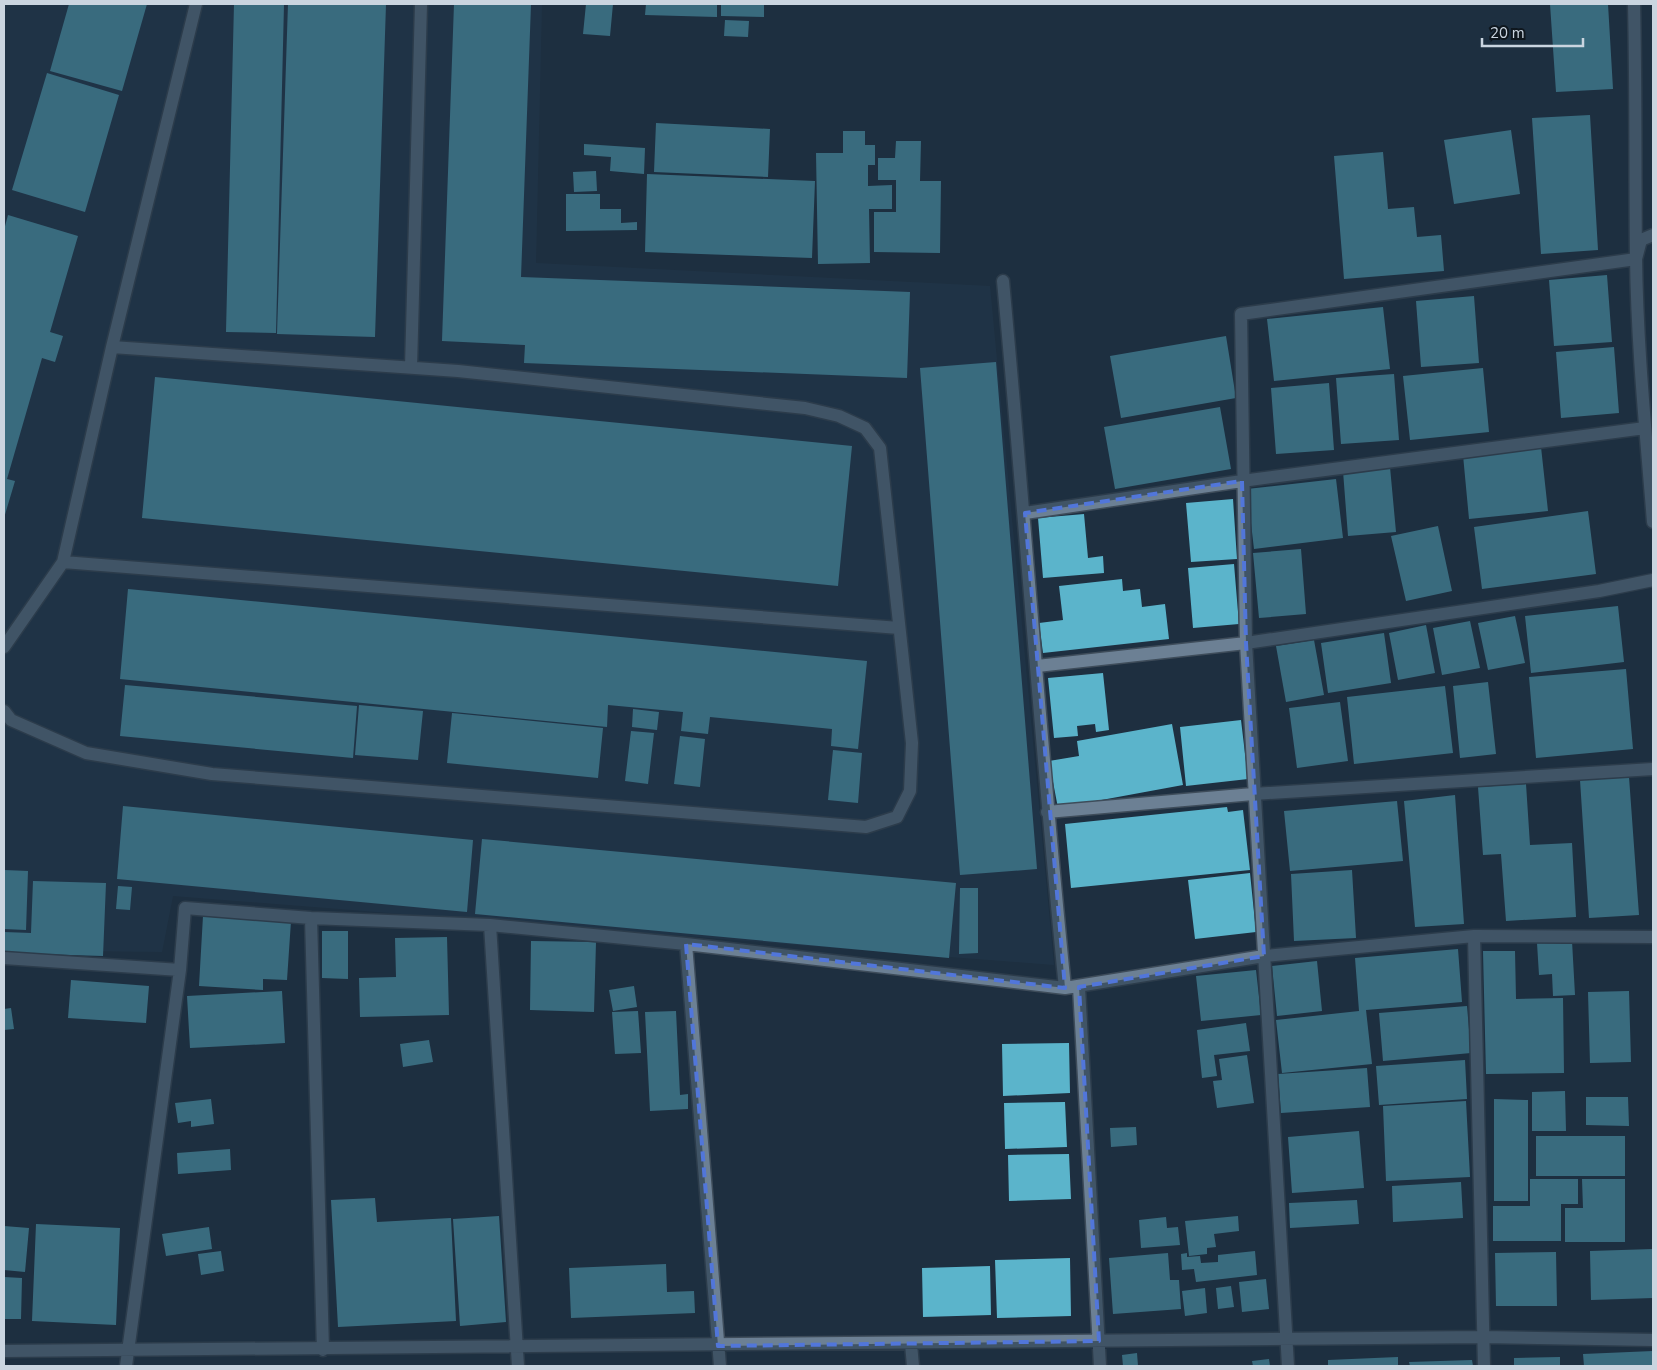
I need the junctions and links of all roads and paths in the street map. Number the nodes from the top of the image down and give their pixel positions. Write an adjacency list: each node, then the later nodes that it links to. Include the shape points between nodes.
1 (196, 4): 7 (street)
2 (421, 4): 8 (street)
3 (1634, 4): 5 (street)
4 (1653, 236): 5 (street, via 1641,240)
5 (1636, 259): 9 (street); 10 (street, via 1241,314)
6 (1003, 281): 11 (street)
7 (112, 347): 8 (street); 13 (street)
8 (410, 367): 15 (street, via 804,408 838,416 865,428 880,448)
9 (1645, 428): 10 (street); 12 (street)
10 (1242, 481): 11 (street); 16 (street)
11 (1025, 514): 18 (street)
12 (1653, 522)
13 (63, 562): 15 (street); 17 (street)
14 (1653, 580): 16 (street, via 1599,591)
15 (899, 628): 19 (street, via 912,743 910,791 897,817 866,827 212,774 86,753 11,720)
16 (1246, 643): 18 (street); 21 (street)
17 (4, 647)
18 (1037, 666): 22 (street)
19 (4, 711)
20 (1653, 769): 21 (street)
21 (1253, 794): 22 (street); 28 (street)
22 (1047, 812): 32 (street)
23 (310, 918): 24 (street); 30 (street, via 185,908); 40 (street)
24 (490, 926): 27 (street); 39 (street)
25 (1474, 936): 26 (street); 28 (street); 33 (street)
26 (1653, 937)
27 (686, 944): 32 (street); 38 (street)
28 (1264, 956): 31 (street); 34 (street)
29 (4, 958): 30 (street)
30 (180, 970): 42 (street)
31 (1079, 987): 32 (street); 36 (street)
32 (1065, 988)
33 (1483, 1337): 34 (street); 35 (street); 49 (street)
34 (1286, 1340): 36 (street); 48 (street)
35 (1653, 1340)
36 (1099, 1341): 37 (street); 47 (street)
37 (910, 1344): 38 (street); 46 (street)
38 (718, 1346): 39 (street); 45 (street)
39 (516, 1348): 40 (street); 44 (street)
40 (323, 1350): 42 (street)
41 (4, 1352): 42 (street)
42 (128, 1352): 43 (street)
43 (126, 1366)
44 (518, 1366)
45 (720, 1366)
46 (913, 1366)
47 (1100, 1366)
48 (1288, 1366)
49 (1484, 1366)

